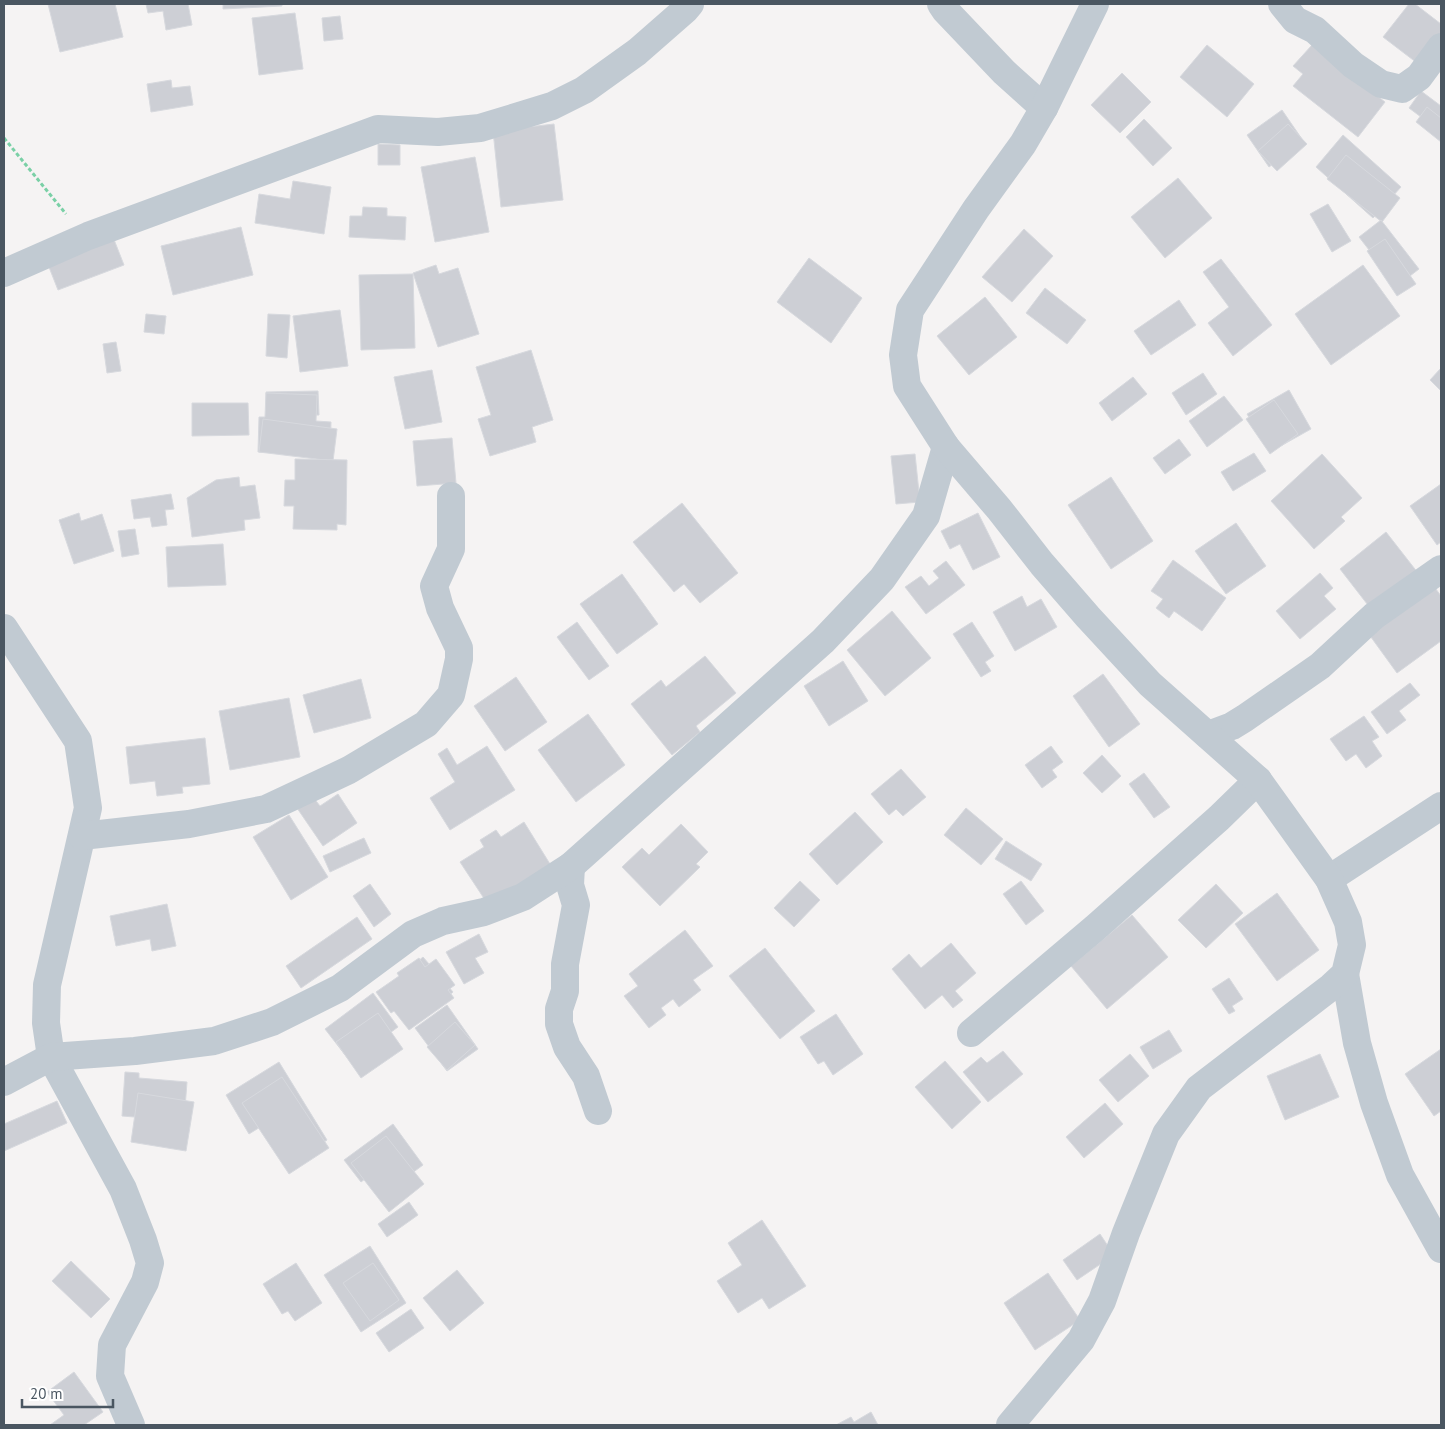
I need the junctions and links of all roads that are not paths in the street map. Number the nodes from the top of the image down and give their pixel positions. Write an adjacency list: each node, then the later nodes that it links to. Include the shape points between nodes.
1 (690, 4): 7 (street, via 637,52 584,90 552,106 480,128 438,132 378,129 88,236)
2 (941, 4): 6 (street, via 1004,72)
3 (1095, 4): 6 (street)
4 (1282, 4): 5 (street, via 1295,20 1315,30 1353,66 1381,84 1402,89 1419,77)
5 (1441, 47)
6 (1044, 108): 8 (street, via 910,310 903,355 907,386)
7 (4, 274)
8 (946, 448): 12 (street, via 1088,617 1150,684); 16 (street, via 926,516 882,579 823,641)
9 (451, 496): 15 (street, via 451,548 434,586 458,648 459,659 451,694 426,724 349,770 266,809 189,824)
10 (1441, 569): 12 (street, via 1374,616 1312,671 1238,722)
11 (4, 628): 15 (street, via 78,741 88,808)
12 (1208, 735): 13 (street)
13 (1258, 780): 17 (street); 19 (street, via 1095,928)
14 (1441, 806): 17 (street)
15 (82, 836): 20 (street, via 47,985 46,1023)
16 (571, 866): 20 (street, via 523,897 484,912 443,921 414,934 340,988 272,1022 214,1041); 22 (street, via 570,886 576,906 565,964 565,991 558,1009 559,1024 568,1047 586,1076)
17 (1329, 879): 18 (street, via 1348,922 1352,945)
18 (1345, 974): 23 (street, via 1357,1043 1374,1103 1400,1175); 25 (street, via 1199,1088 1166,1134 1102,1301 1081,1340)
19 (971, 1033)
20 (51, 1057): 21 (street); 24 (street, via 123,1189 150,1263 145,1282 112,1345 110,1376)
21 (4, 1082)
22 (598, 1111)
23 (1441, 1249)
24 (131, 1425)
25 (1010, 1425)

